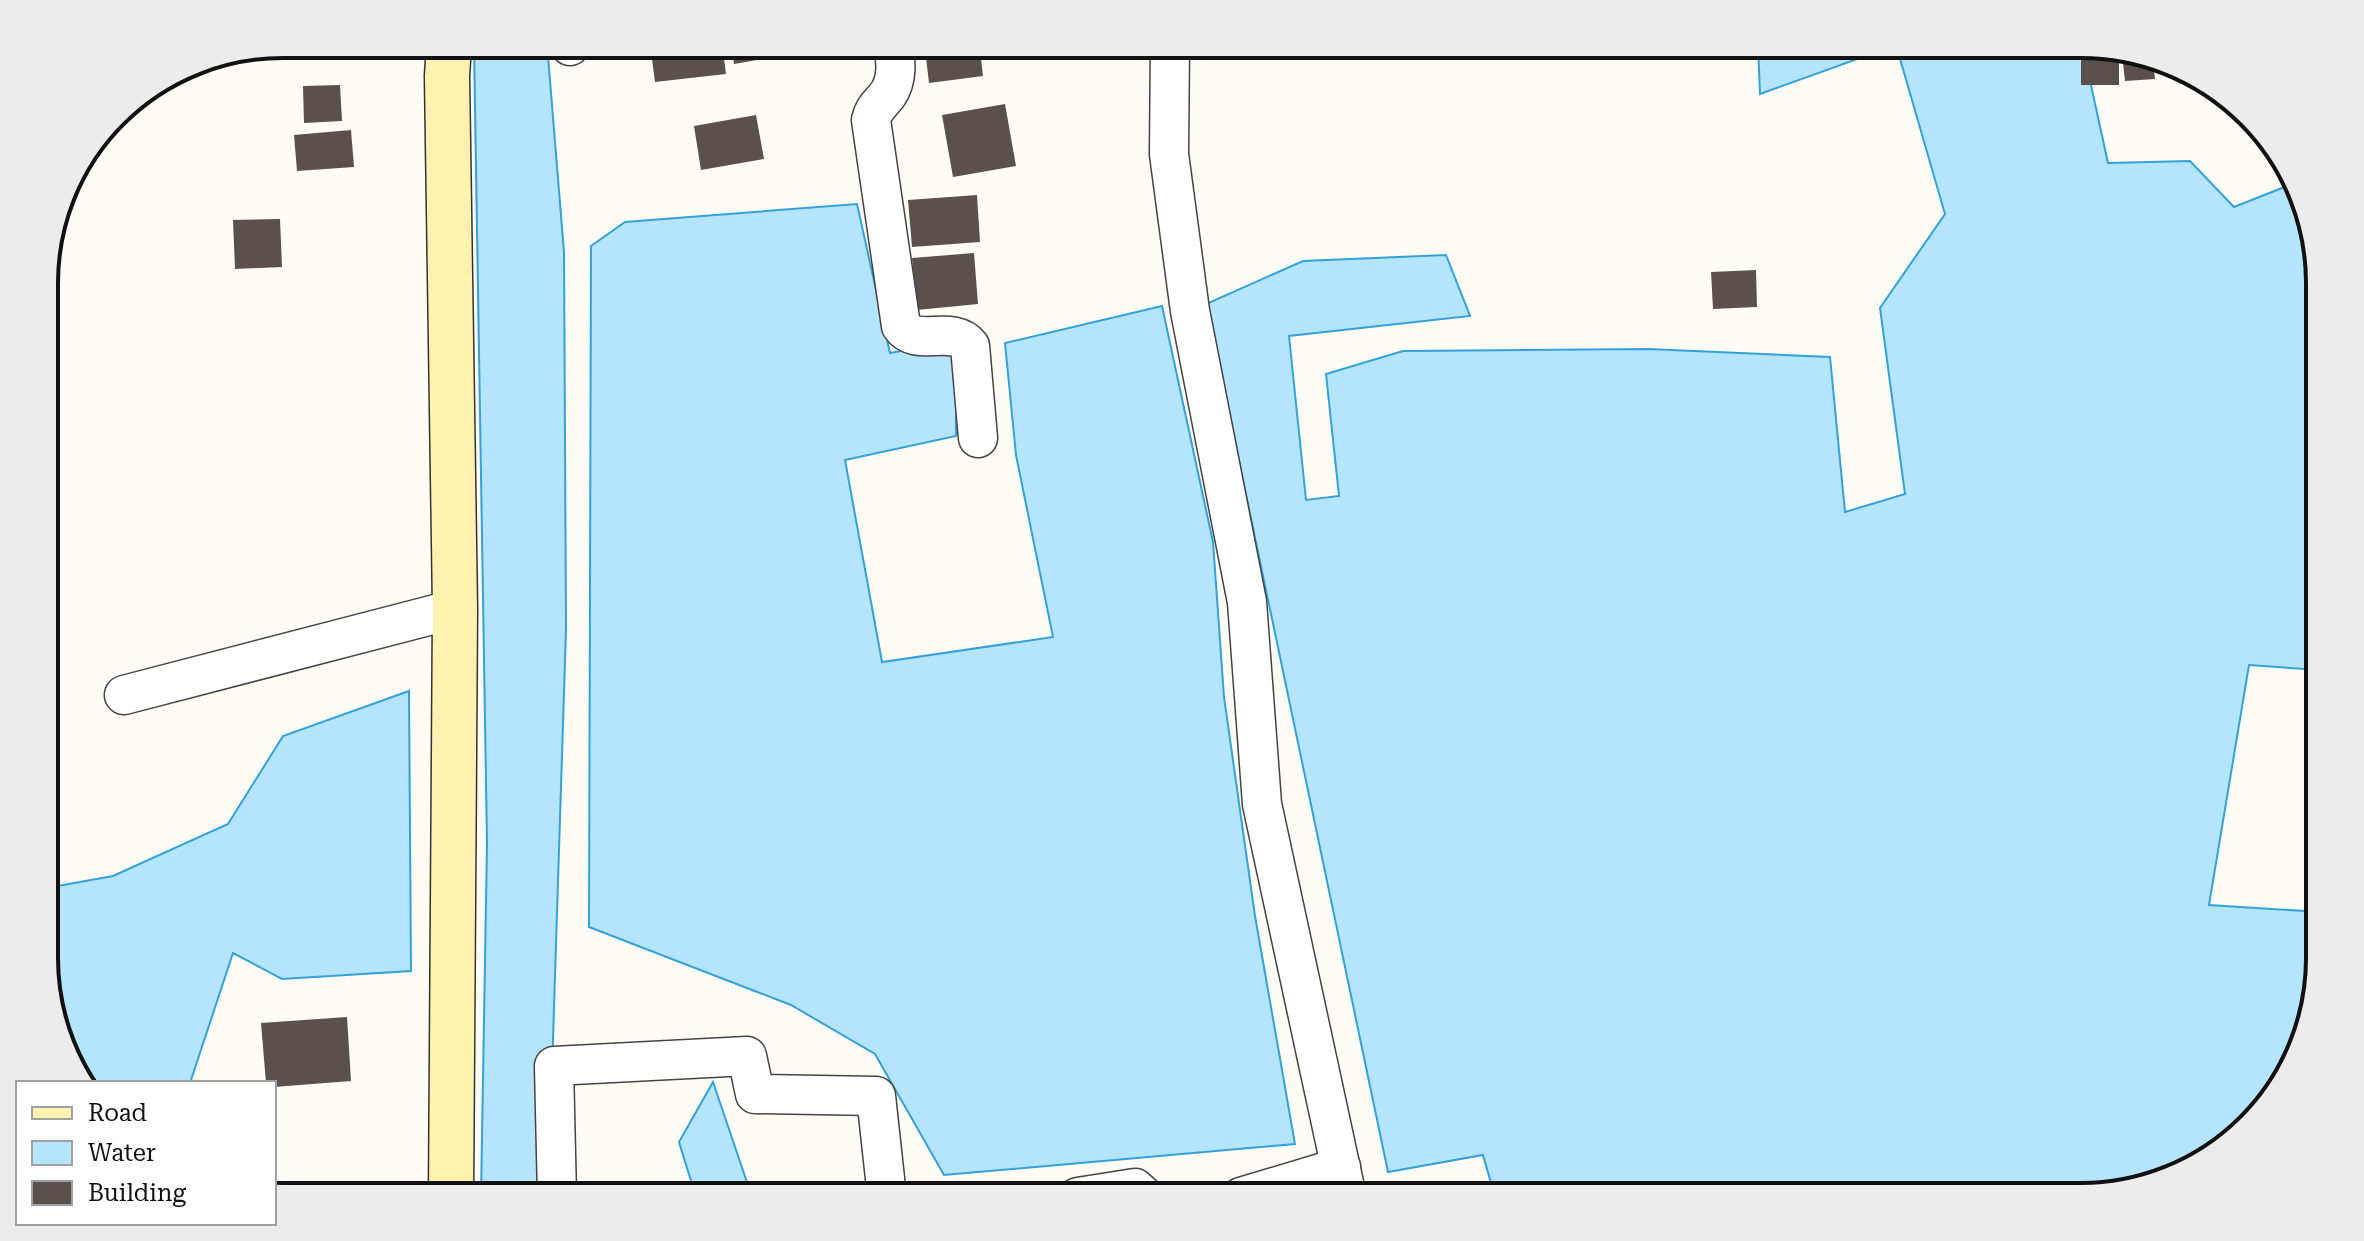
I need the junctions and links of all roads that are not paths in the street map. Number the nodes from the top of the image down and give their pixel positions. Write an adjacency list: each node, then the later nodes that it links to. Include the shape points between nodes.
1 (448, 58): 5 (street)
2 (894, 58): 4 (street, via 895,79 871,120 901,326 912,335 965,338)
3 (1170, 58): 7 (street, via 1169,154 1190,311 1247,602 1262,804)
4 (978, 438)
5 (455, 609): 6 (street); 8 (street)
6 (124, 695)
7 (1344, 1182)
8 (451, 1183)
9 (557, 1183): 10 (street, via 554,1066 747,1056 755,1094 876,1096)
10 (885, 1183)

